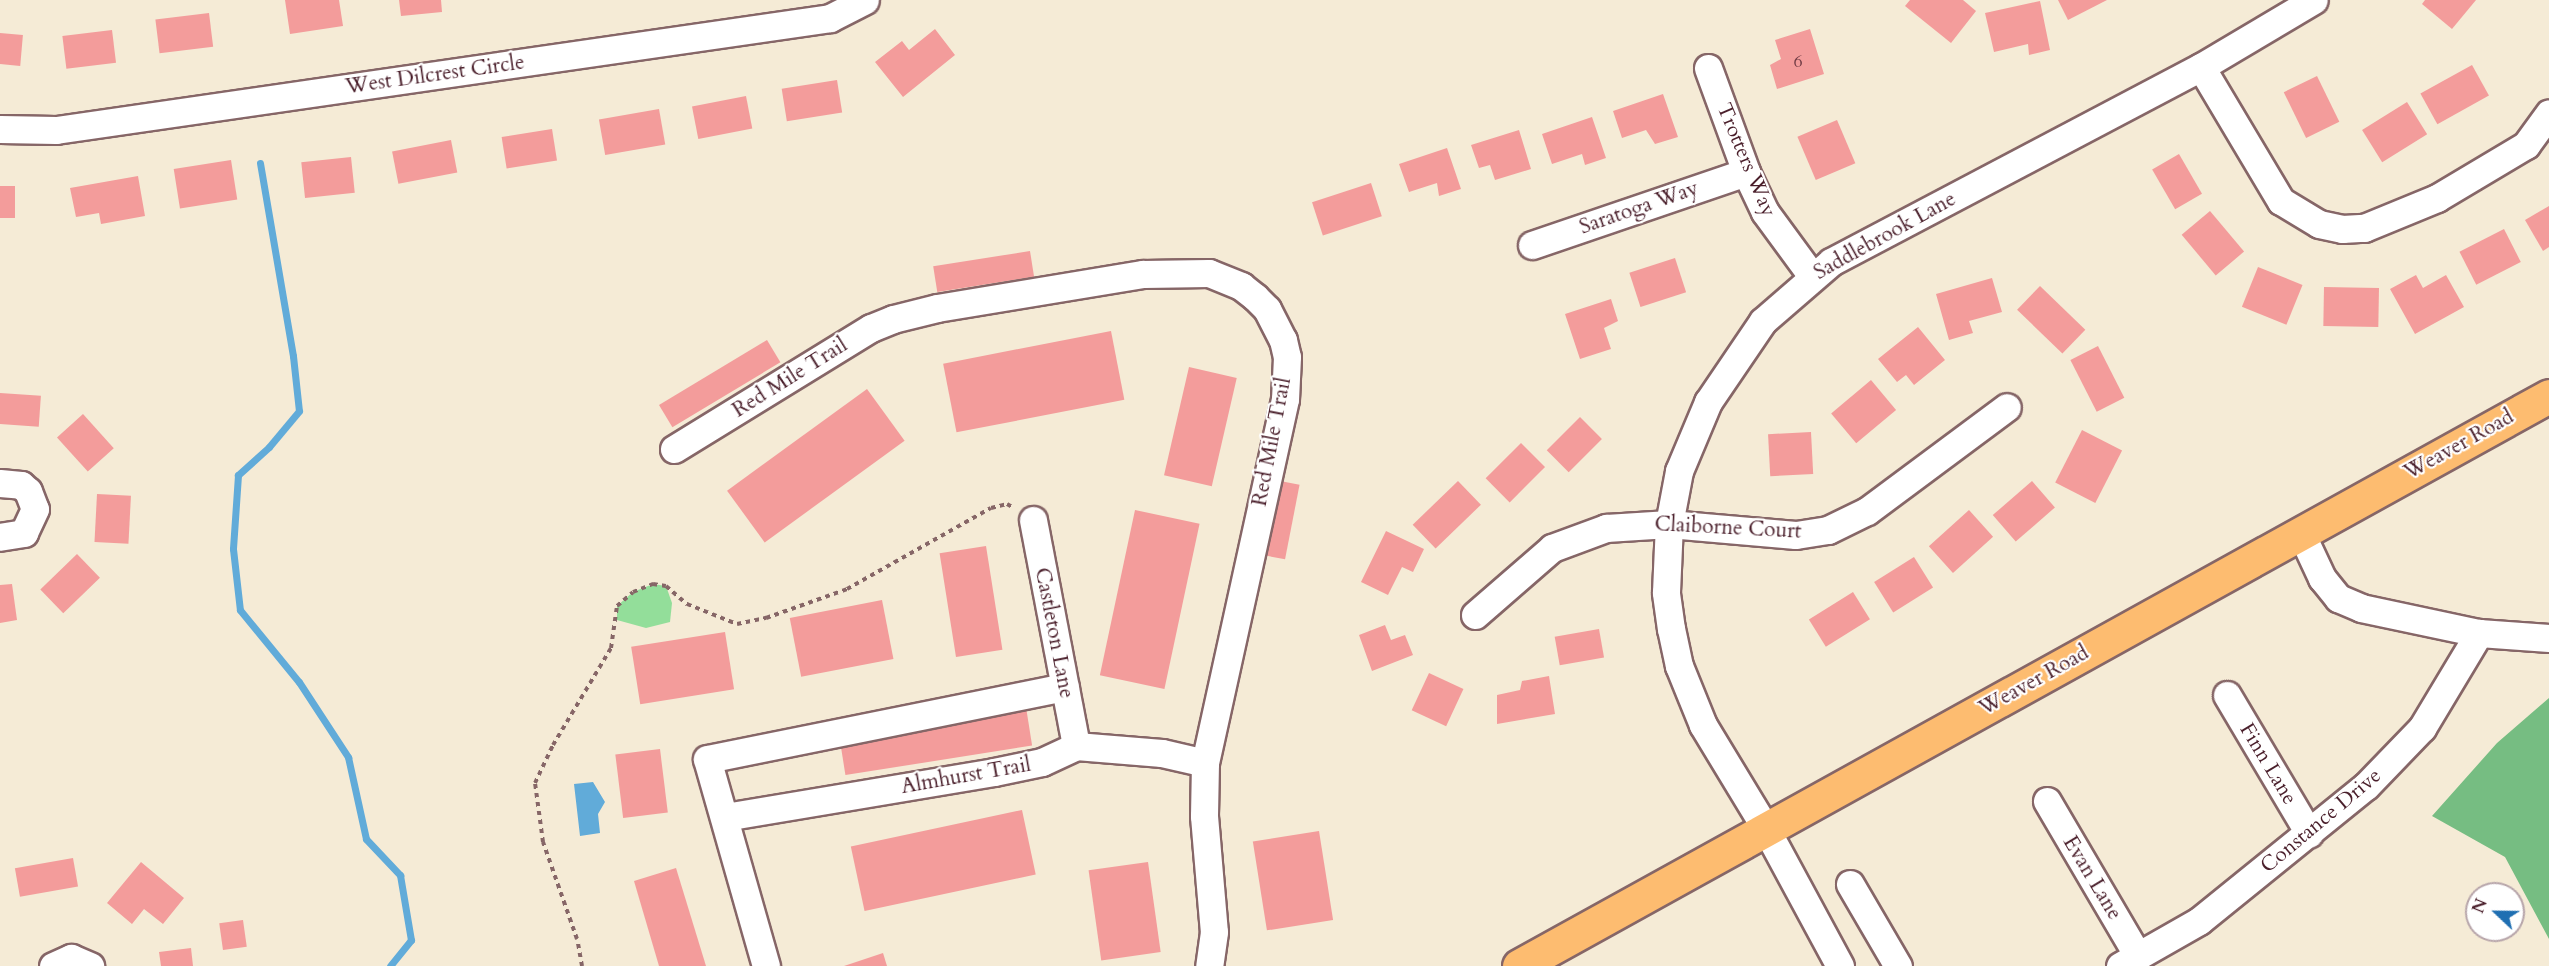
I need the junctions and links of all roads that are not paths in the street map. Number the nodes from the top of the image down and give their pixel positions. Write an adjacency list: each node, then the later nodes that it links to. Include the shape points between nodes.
1 (865, 0): 6 (street, West Dilcrest Circle, via 830,18 56,130)
2 (2314, 0): 3 (street, Saddlebrook Lane)
3 (2201, 67): 5 (street, via 2280,201 2319,224 2342,229 2364,228 2437,198 2526,145); 9 (street, Saddlebrook Lane, via 1831,262)
4 (1708, 68): 7 (street, Trotters Way)
5 (2549, 113)
6 (0, 129)
7 (1746, 172): 8 (street, Saratoga Way); 9 (street, Trotters Way, via 1765,212)
8 (1532, 245)
9 (1812, 276): 15 (street, Saddlebrook Lane, via 1764,321 1724,374 1685,453)
10 (2549, 396): 16 (main road, Weaver Road)
11 (2007, 407): 15 (street, Claiborne Court, via 1867,511 1828,530 1764,534)
12 (674, 449): 24 (street, Red Mile Trail, via 871,328 893,320 937,308 1143,274 1196,271 1241,286 1267,309 1283,340 1287,357 1285,399)
13 (0, 483): 17 (street, via 21,485 28,491 35,509 24,533)
14 (1033, 520): 21 (street, Castleton Lane)
15 (1669, 524): 18 (street, Claiborne Court, via 1606,528 1552,548); 27 (street, Saddlebrook Lane, via 1666,591 1679,666 1703,724)
16 (2301, 533): 19 (street, via 2322,578 2338,598 2361,609); 27 (main road, Weaver Road)
17 (0, 537)
18 (1475, 615)
19 (2479, 633): 20 (street); 28 (street, Constance Drive, via 2422,728 2366,786)
20 (2536, 637)
21 (1065, 687): 23 (street, Castleton Lane); 26 (street, via 707,759)
22 (2227, 695): 28 (street, Finn Lane)
23 (1076, 746): 24 (street, Almhurst Trail, via 1162,753); 26 (street, Almhurst Trail, via 1041,762 994,772)
24 (1205, 763): 34 (street, Red Mile Trail, via 1204,816 1214,932)
25 (2047, 801): 30 (street, Evan Lane)
26 (725, 818): 33 (street)
27 (1766, 829): 35 (main road, Weaver Road); 36 (street, Saddlebrook Lane)
28 (2309, 833): 30 (street, Constance Drive, via 2199,921)
29 (1850, 884): 37 (street)
30 (2129, 961)
31 (53, 966): 32 (street, via 71,958)
32 (90, 966)
33 (766, 966)
34 (1209, 966)
35 (1519, 966)
36 (1840, 966)
37 (1898, 966)

